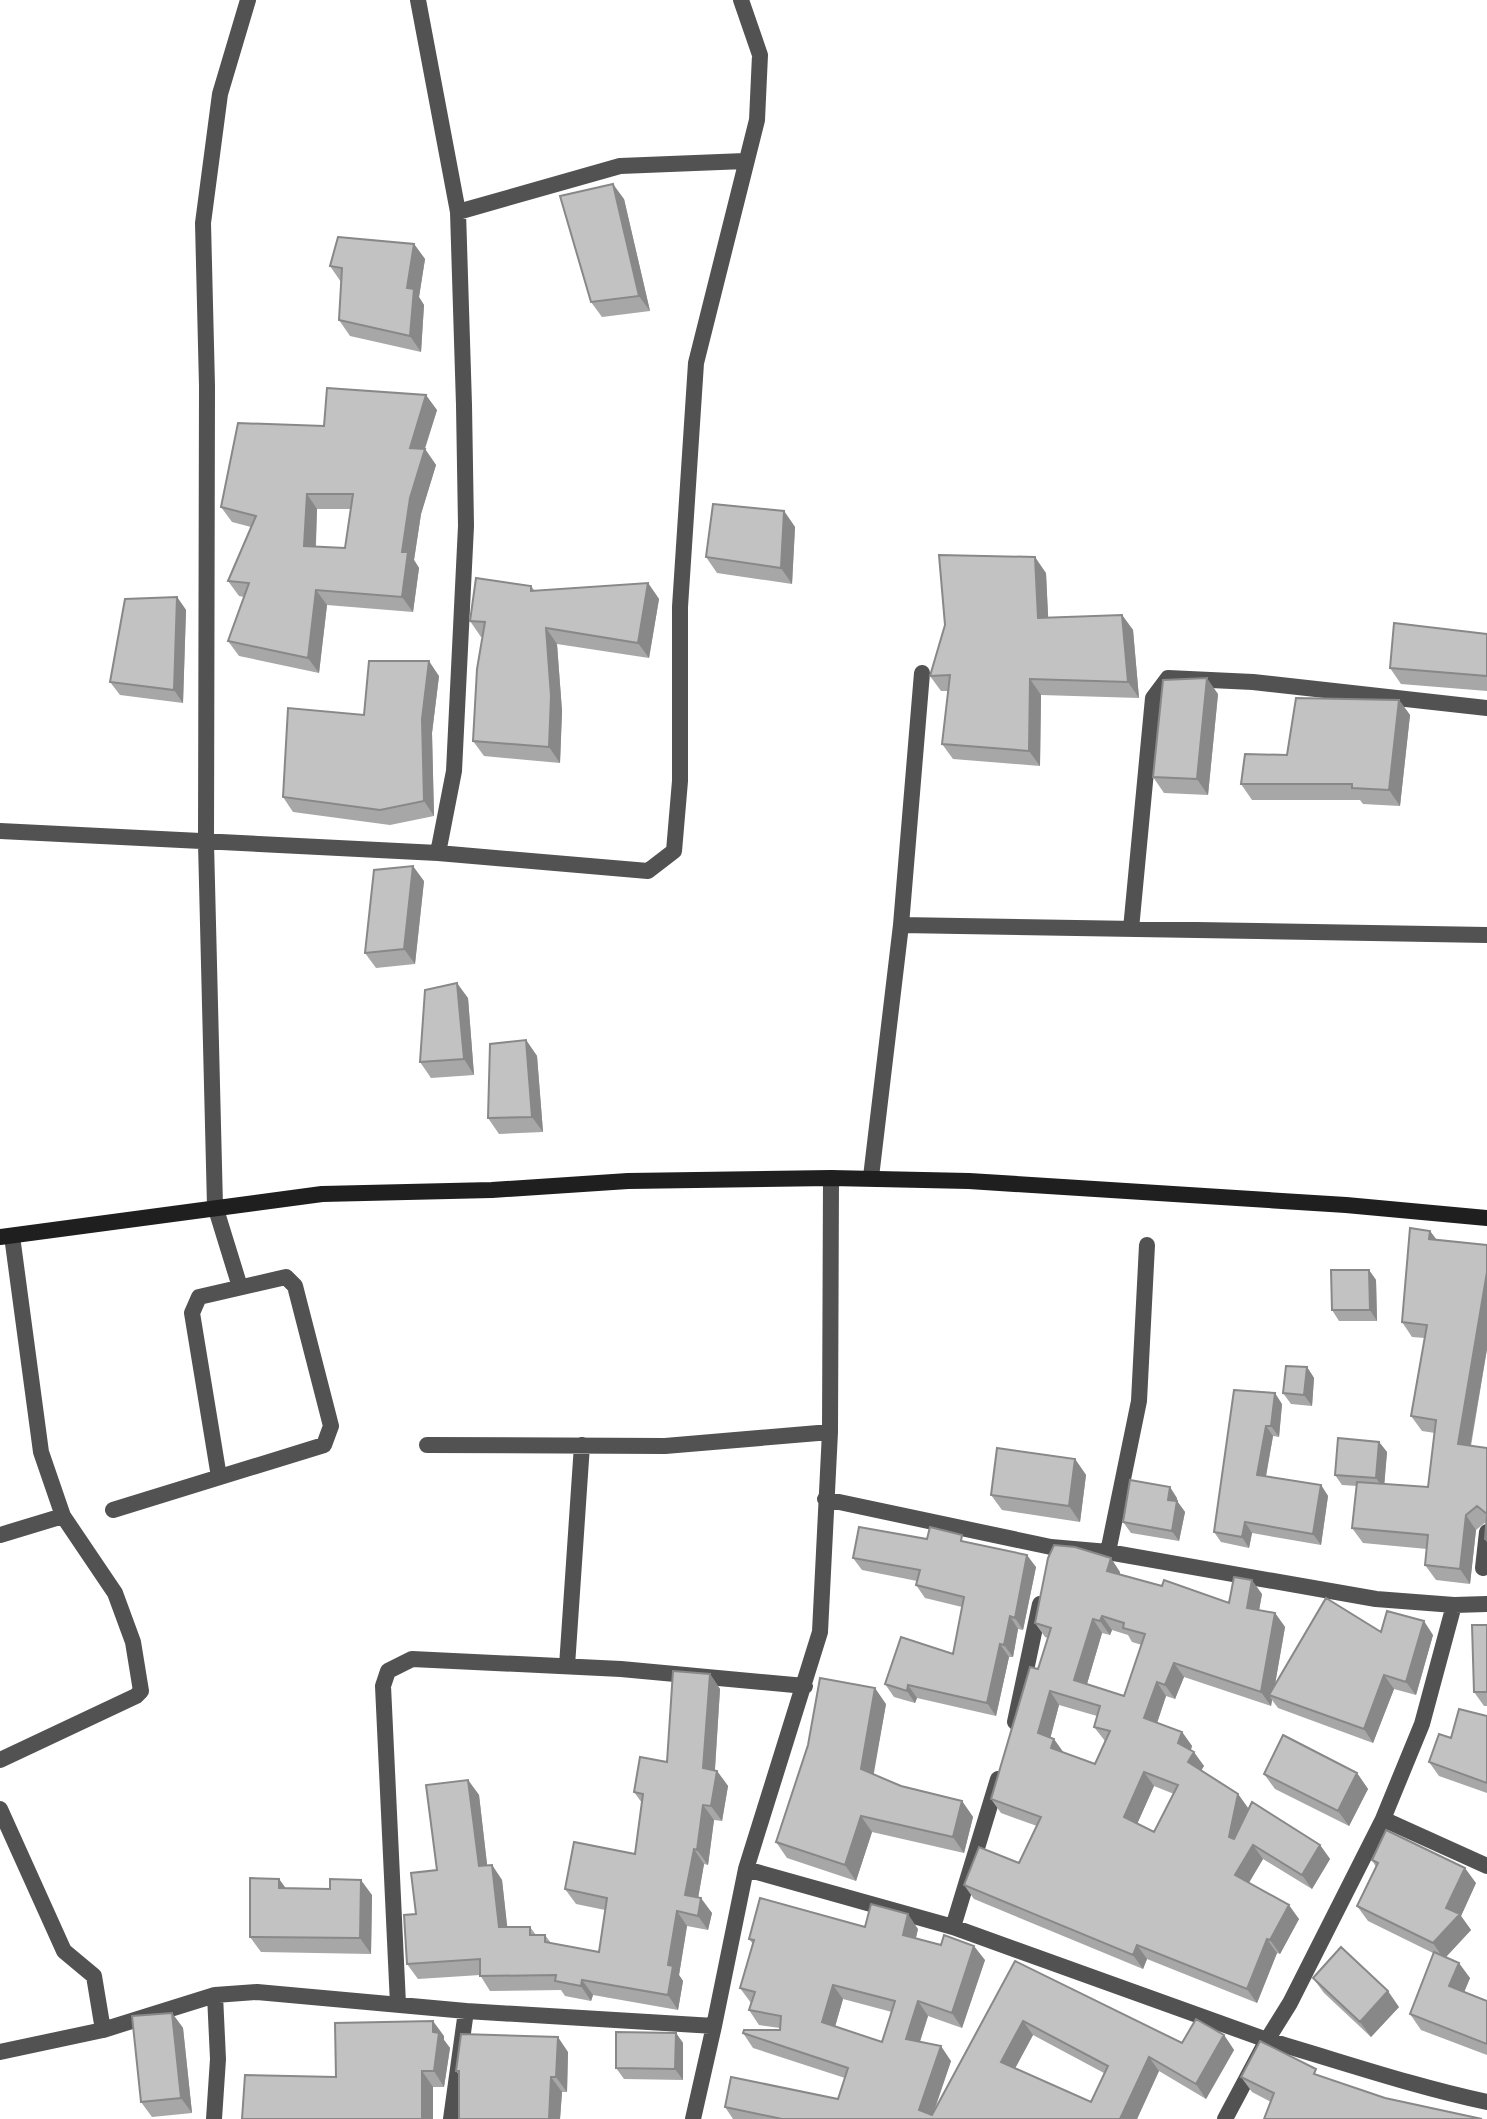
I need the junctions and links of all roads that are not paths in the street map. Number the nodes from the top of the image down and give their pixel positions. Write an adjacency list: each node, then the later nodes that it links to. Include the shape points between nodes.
1 (248, 0): 9 (street, via 220,94 203,223)
2 (418, 0): 5 (street)
3 (741, 0): 4 (street, via 760,55 757,120)
4 (745, 161): 5 (street, via 620,166); 10 (street, via 696,363 680,607 680,781 674,851 648,871)
5 (458, 212): 10 (street, via 466,526 454,771)
6 (922, 673): 11 (street)
7 (1487, 708): 12 (street, via 1168,678 1153,698)
8 (0, 831): 9 (street)
9 (206, 843): 10 (street); 16 (street)
10 (438, 853)
11 (901, 925): 12 (street); 14 (street)
12 (1131, 929): 13 (street)
13 (1487, 935)
14 (871, 1177): 15 (main road); 17 (main road)
15 (831, 1178): 16 (main road, via 322,1194); 21 (street)
16 (215, 1206): 18 (main road); 20 (street)
17 (1487, 1218)
18 (6, 1236): 27 (street, via 41,1452)
19 (1147, 1245): 30 (street, via 1139,1401)
20 (240, 1287): 24 (street, via 199,1297 192,1313); 24 (street, via 278,1276 292,1281 331,1426 324,1445)
21 (830, 1432): 23 (street, via 665,1446); 25 (street)
22 (427, 1445): 23 (street)
23 (582, 1445): 35 (street)
24 (219, 1477): 26 (street)
25 (825, 1499): 30 (street, via 1049,1555); 36 (street, via 820,1632)
26 (113, 1510)
27 (63, 1516): 29 (street); 38 (street, via 115,1593 133,1642 141,1691)
28 (1487, 1532): 31 (street)
29 (0, 1535)
30 (1108, 1552): 34 (street, via 1376,1599)
31 (1483, 1568)
32 (1042, 1592): 37 (street)
33 (1487, 1604): 34 (street)
34 (1454, 1605): 41 (street, via 1422,1724)
35 (567, 1666): 36 (street); 46 (street, via 412,1659 388,1671 383,1686)
36 (805, 1686): 43 (street)
37 (1010, 1738)
38 (0, 1760)
39 (1002, 1766): 44 (street)
40 (0, 1809): 49 (street, via 64,1951 94,1976)
41 (1383, 1819): 42 (street); 50 (street)
42 (1487, 1866)
43 (746, 1869): 44 (street); 48 (street)
44 (953, 1927): 50 (street)
45 (215, 1995): 46 (street, via 257,1992); 49 (street); 53 (street)
46 (398, 2004): 47 (street)
47 (466, 2011): 48 (street); 54 (street)
48 (714, 2026): 55 (street)
49 (103, 2030): 51 (street)
50 (1267, 2040): 52 (street, via 1419,2088); 56 (street)
51 (0, 2052)
52 (1487, 2102)
53 (214, 2119)
54 (451, 2119)
55 (693, 2119)
56 (1225, 2119)

